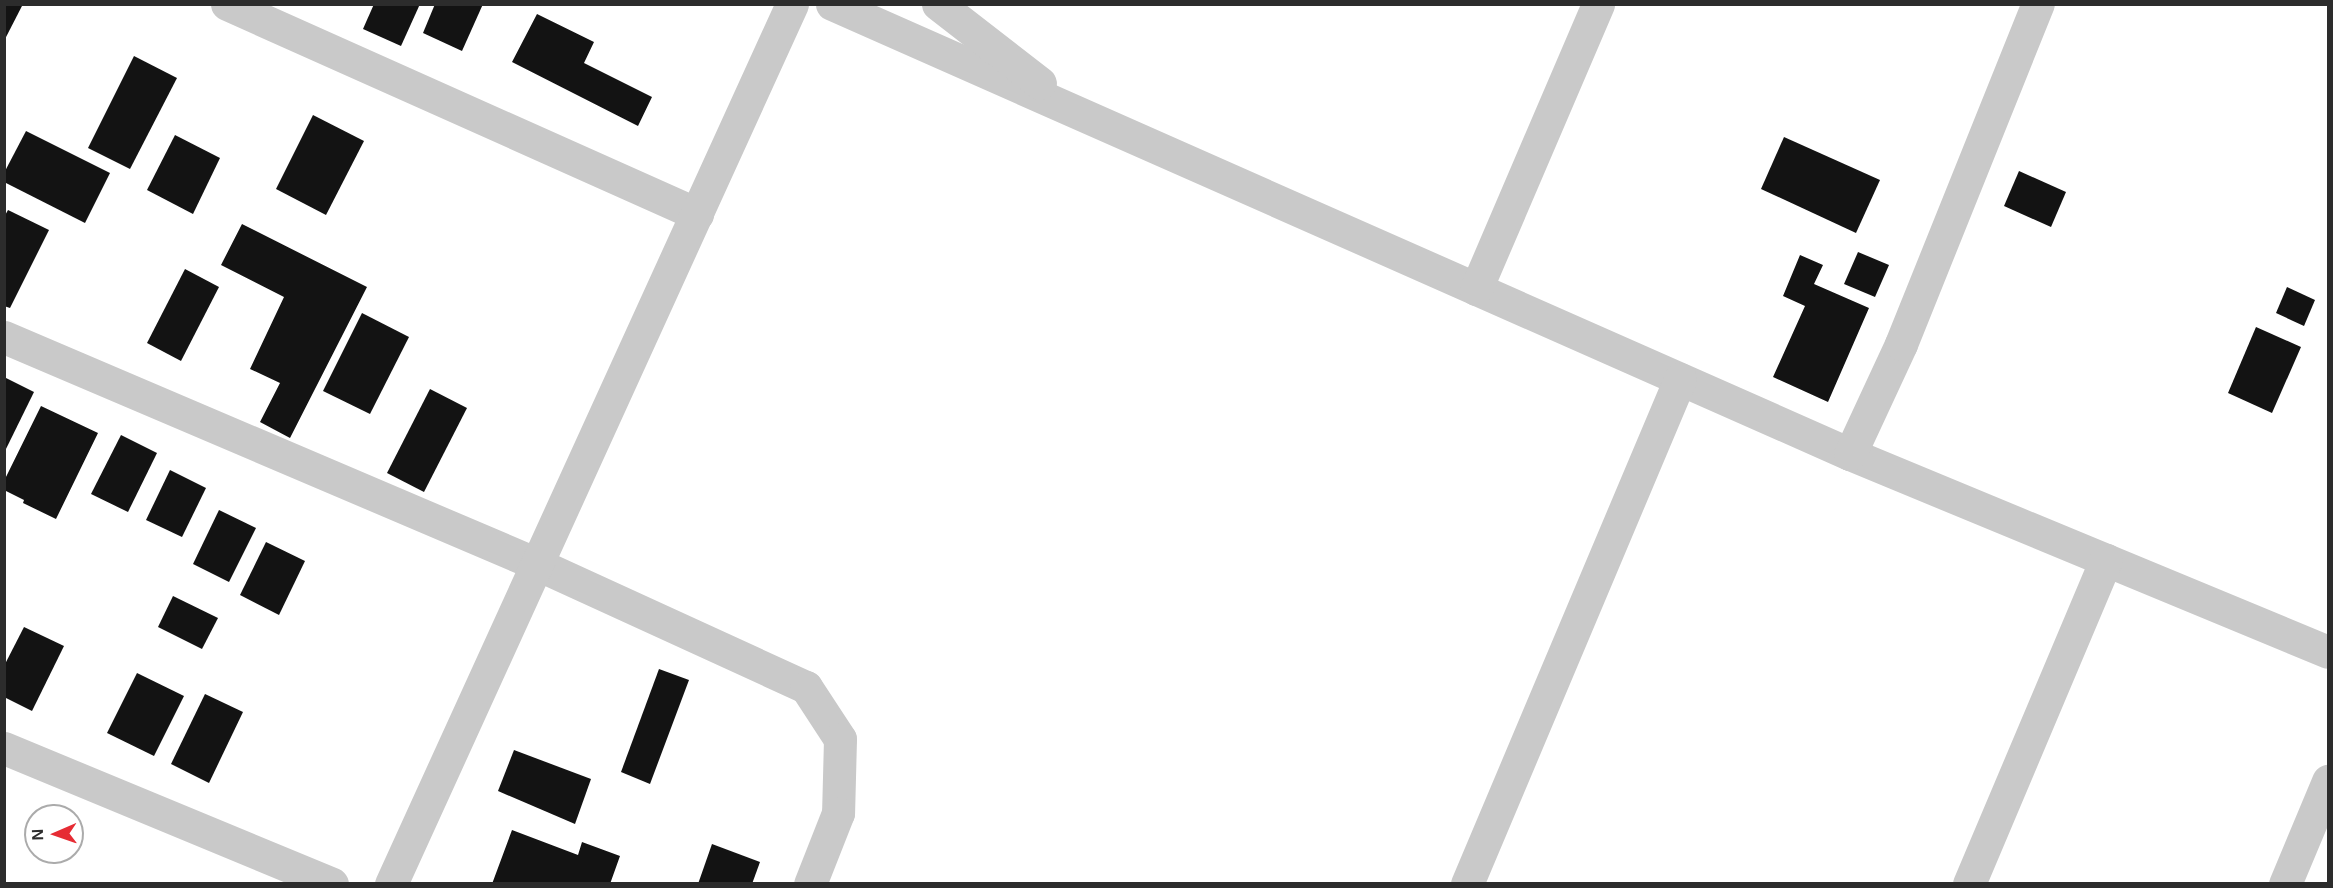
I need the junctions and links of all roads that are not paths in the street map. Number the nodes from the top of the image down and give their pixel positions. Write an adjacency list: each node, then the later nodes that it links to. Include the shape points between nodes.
1 (227, 4): 8 (street)
2 (792, 4): 8 (street)
3 (832, 4): 7 (street)
4 (938, 4): 7 (street)
5 (1598, 4): 9 (street)
6 (2038, 4): 12 (street, via 1901,344)
7 (1079, 114): 9 (street)
8 (697, 214): 14 (street)
9 (1476, 289): 11 (street)
10 (4, 337): 14 (street)
11 (1680, 379): 12 (street); 21 (street)
12 (1850, 454): 13 (street)
13 (2106, 560): 15 (street); 22 (street)
14 (537, 564): 19 (street); 20 (street, via 806,687 840,740 838,813)
15 (2328, 652)
16 (4, 748): 18 (street)
17 (2328, 781): 23 (street)
18 (332, 884)
19 (391, 884)
20 (810, 884)
21 (1467, 884)
22 (1969, 884)
23 (2285, 884)

